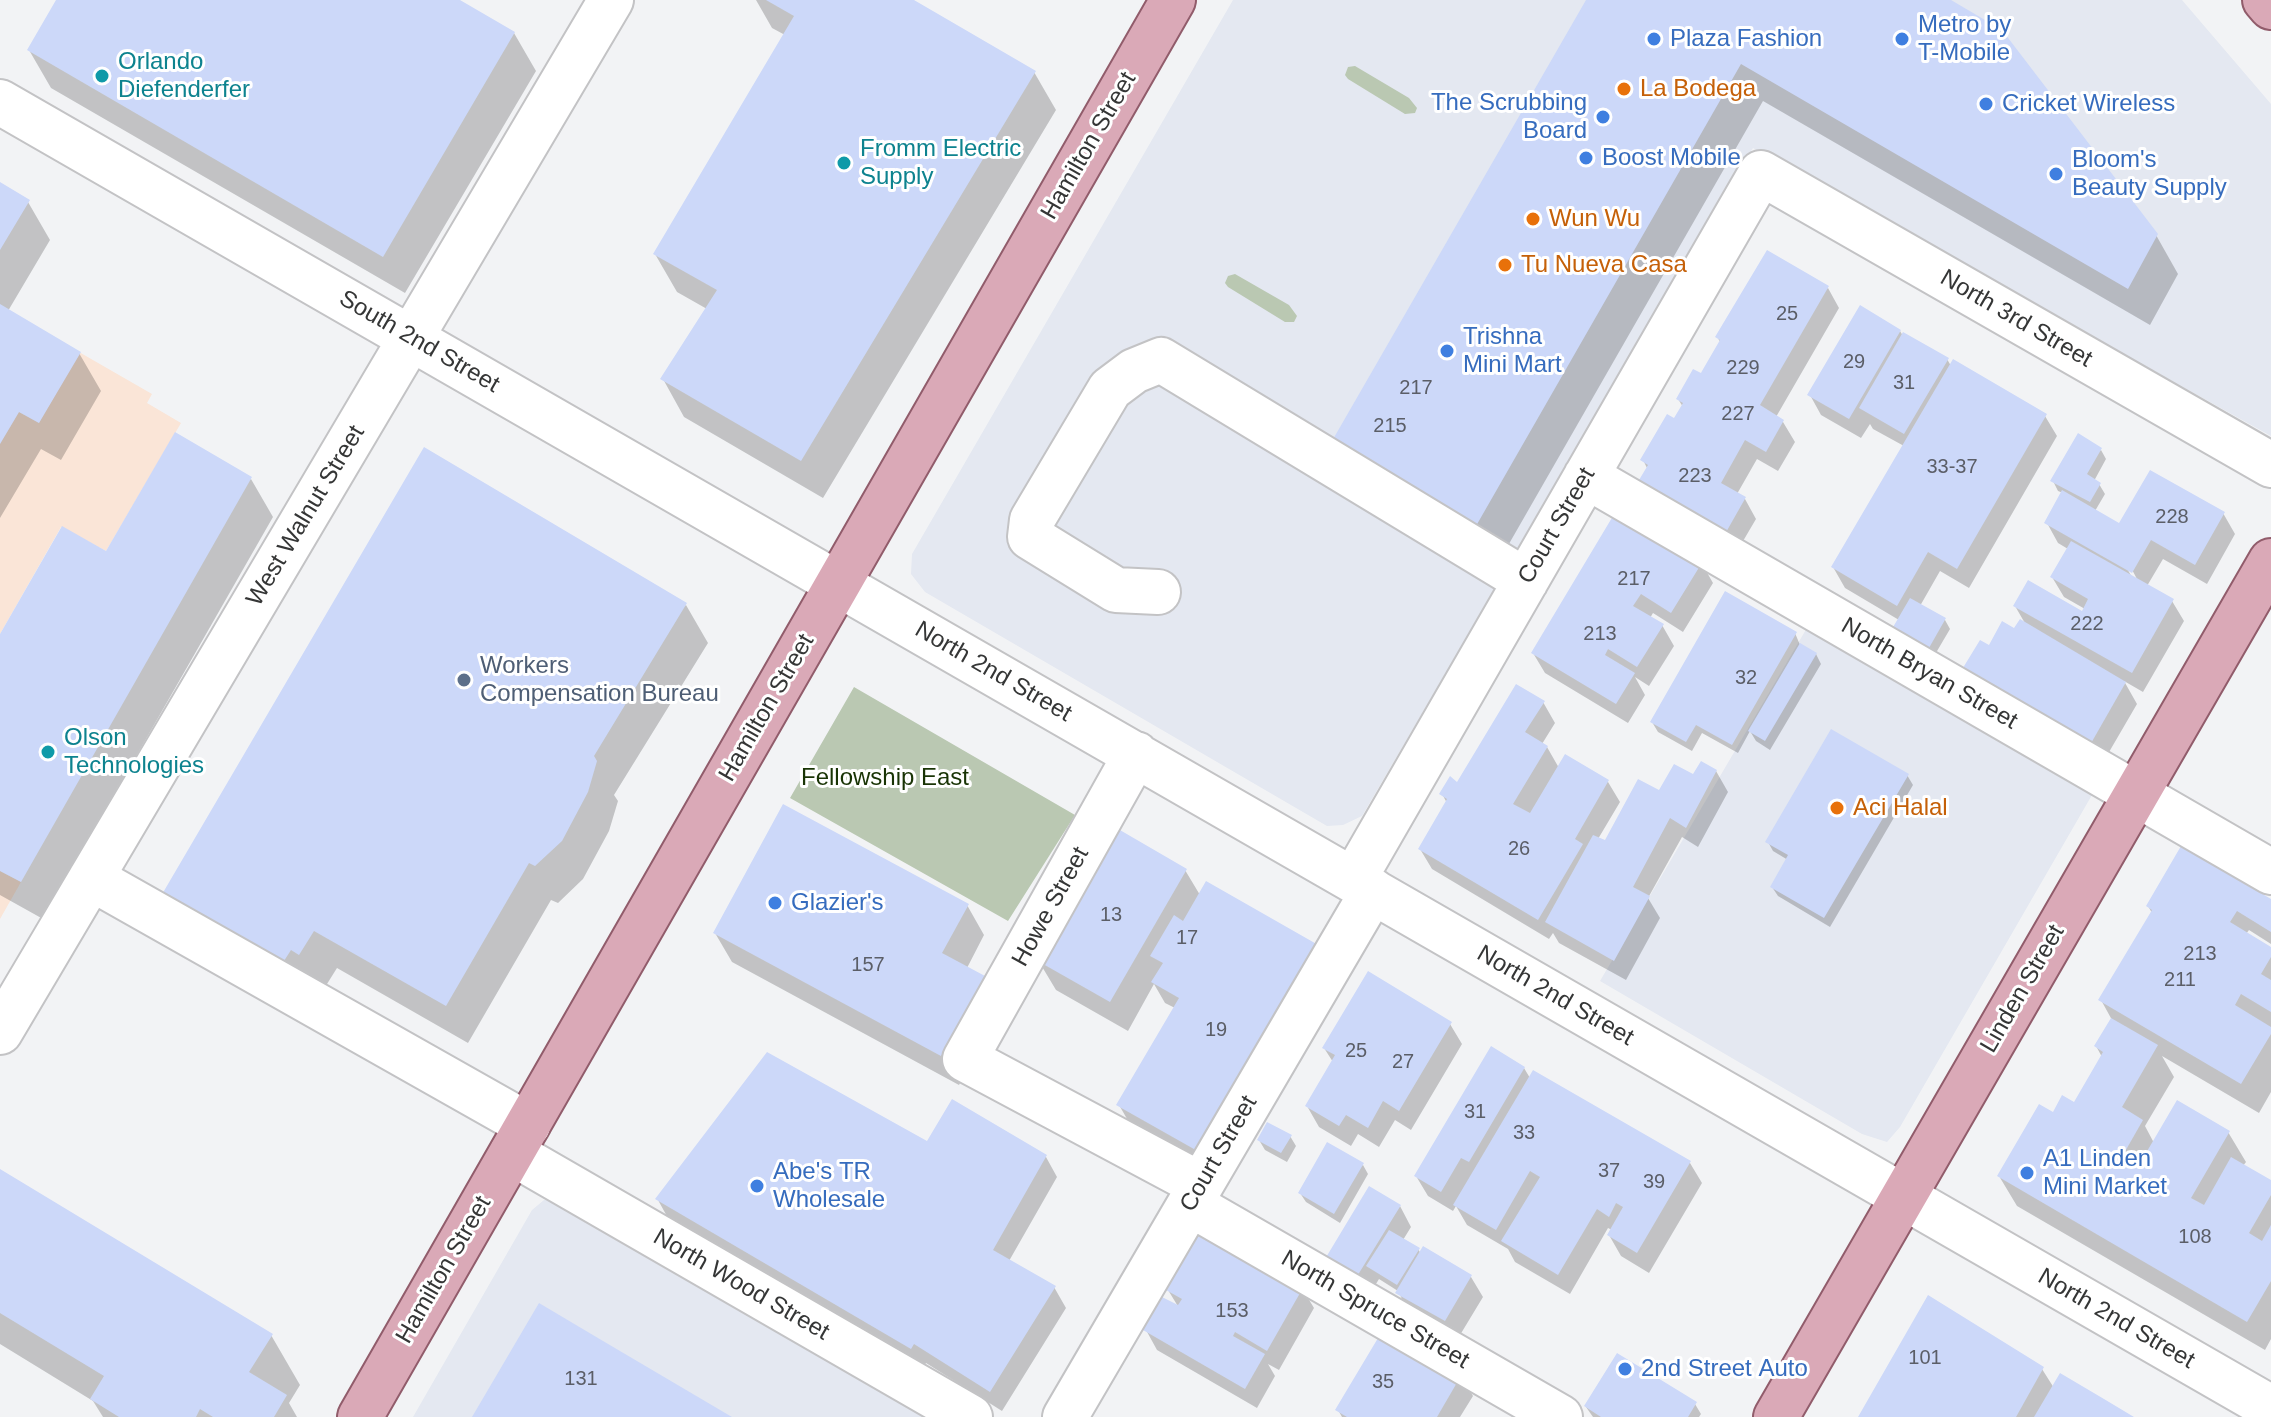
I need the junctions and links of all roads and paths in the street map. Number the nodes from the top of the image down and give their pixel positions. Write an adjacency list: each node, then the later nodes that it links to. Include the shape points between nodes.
1 (1173, 0): 12 (main road, Hamilton Street)
2 (2265, 0): 4 (main road)
3 (597, 5): 7 (street, West Walnut Street)
4 (2271, 7)
5 (0, 102): 7 (street, South 2nd Street)
6 (1761, 173): 8 (street, North 3rd Street); 9 (street, Court Street)
7 (411, 338): 12 (street, South 2nd Street); 17 (street, West Walnut Street)
8 (2271, 465)
9 (1586, 476): 11 (street, Court Street); 15 (street, North Bryan Street)
10 (2271, 561): 15 (main road, Linden Street)
11 (1526, 581): 13 (street, via 1161,360 1110,389 1032,520 1030,537 1116,590); 18 (street, Court Street)
12 (838, 583): 14 (street, North 2nd Street); 21 (main road, Hamilton Street)
13 (1158, 592)
14 (1136, 754): 18 (street, North 2nd Street); 20 (street, Howe Street)
15 (2136, 793): 16 (street, North Bryan Street); 23 (main road, Linden Street)
16 (2271, 872)
17 (91, 878): 19 (street, West Walnut Street); 21 (street, North Wood Street)
18 (1363, 885): 22 (street, Court Street); 23 (street, North 2nd Street)
19 (0, 1032)
20 (965, 1059): 22 (street, North Spruce Street)
21 (520, 1139): 25 (main road, Hamilton Street); 26 (street, North Wood Street)
22 (1196, 1194): 27 (street, Court Street); 28 (street, North Spruce Street)
23 (1904, 1196): 24 (street, North 2nd Street); 29 (main road, Linden Street)
24 (2271, 1408)
25 (360, 1417)
26 (970, 1417)
27 (1065, 1417)
28 (1560, 1417)
29 (1776, 1417)

